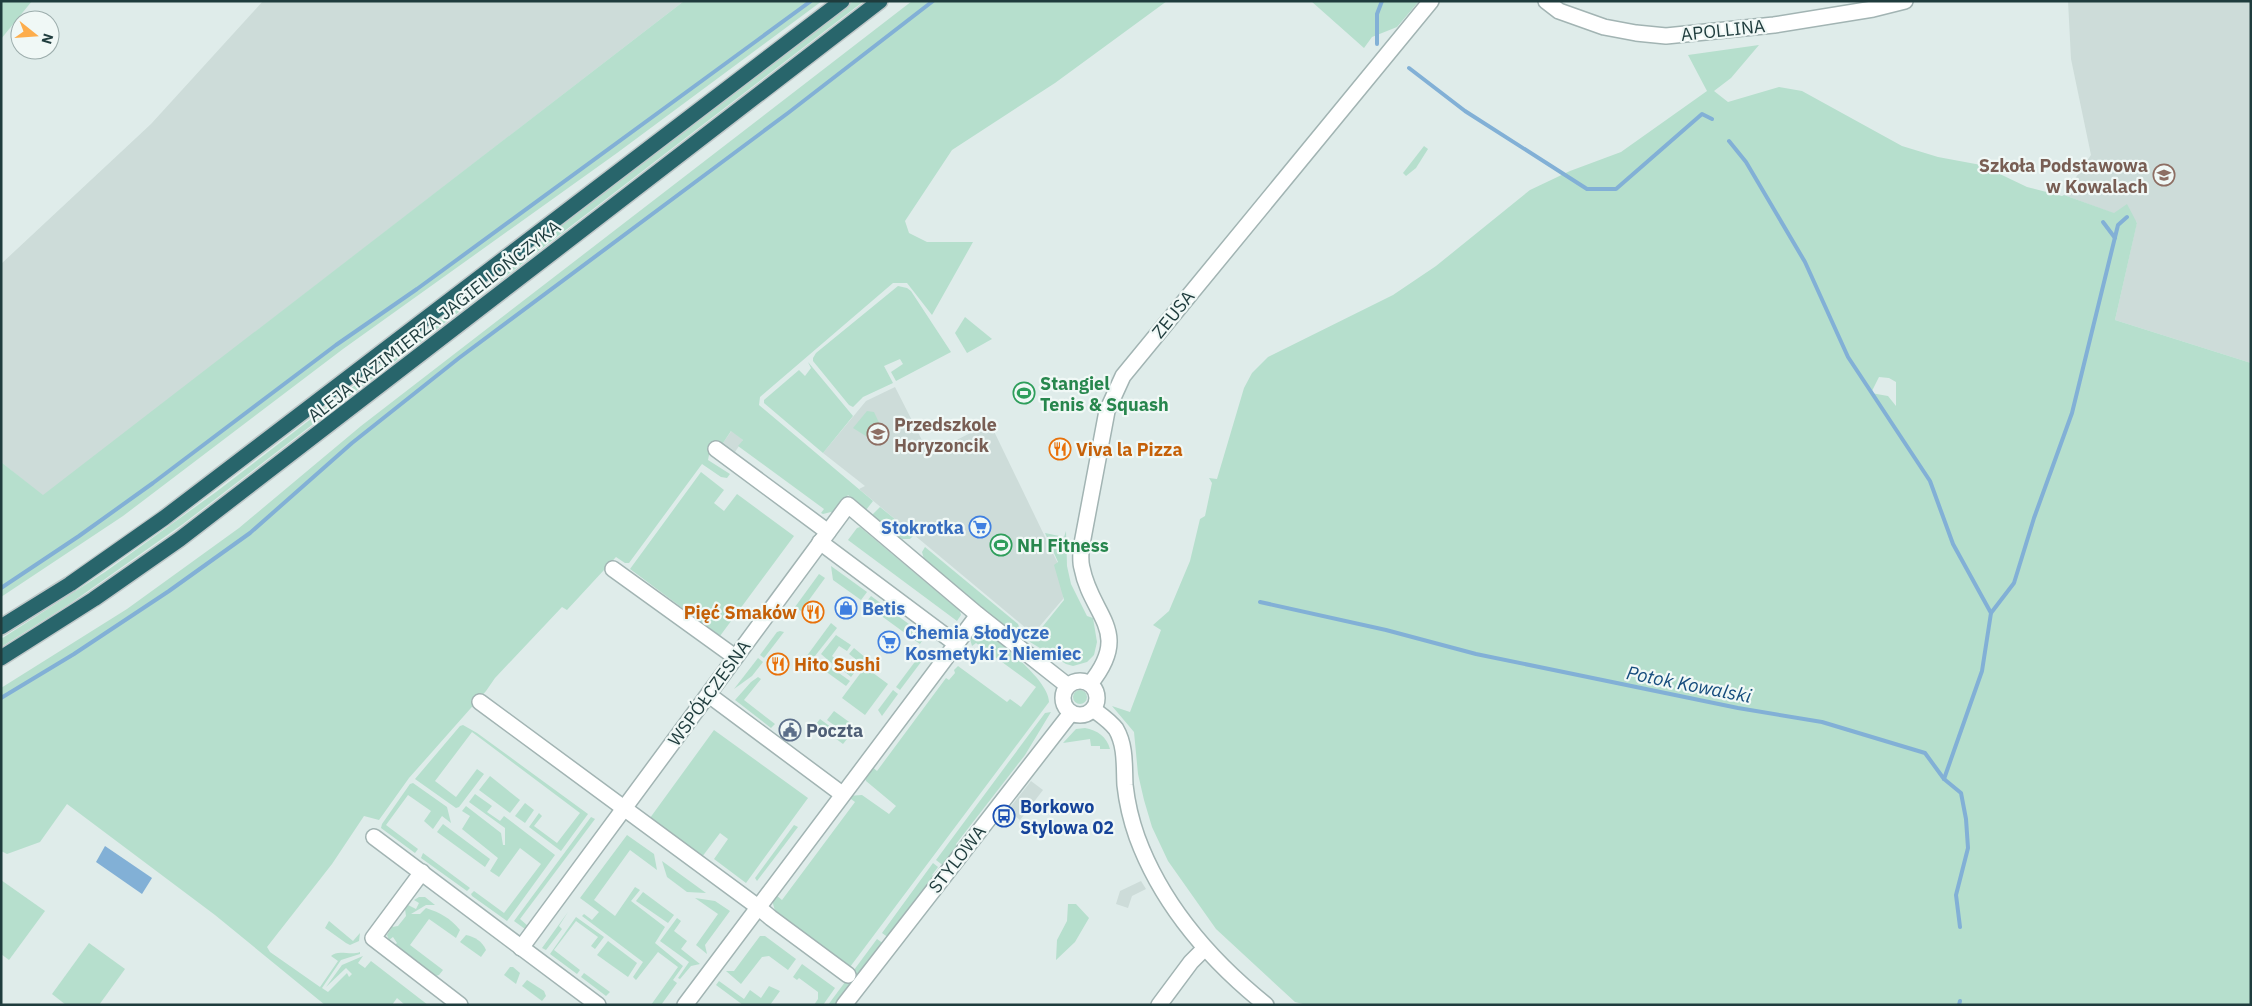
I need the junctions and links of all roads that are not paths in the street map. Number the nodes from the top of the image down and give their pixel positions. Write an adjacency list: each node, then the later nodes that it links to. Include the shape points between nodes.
1 (842, 1): 10 (highway, ALEJA KAZIMIERZA JAGIELLOŃCZYKA, via 178,508 70,584)
2 (880, 1): 13 (highway, ALEJA KAZIMIERZA JAGIELLOŃCZYKA, via 195,528 94,599)
3 (1431, 1): 14 (street, ZEUSA, via 1130,368 1113,396 1081,549 1082,568 1109,633 1108,652 1102,668)
4 (1546, 1): 5 (street, APOLLINA, via 1559,11 1604,27 1666,36 1774,25)
5 (1905, 1)
6 (716, 449): 7 (street)
7 (824, 537): 9 (street, WSPÓŁCZESNA, via 848,505); 11 (street); 12 (street, WSPÓŁCZESNA)
8 (613, 569): 12 (street)
9 (978, 614): 11 (street); 15 (street)
10 (1, 627)
11 (955, 643): 20 (street)
12 (735, 657): 16 (street, WSPÓŁCZESNA)
13 (1, 658)
14 (1090, 684): 15 (street, via 1078,681); 18 (street, via 1097,696)
15 (1068, 686): 19 (street, via 1063,700)
16 (709, 695): 20 (street); 21 (street, WSPÓŁCZESNA)
17 (480, 702): 21 (street)
18 (1093, 709): 19 (street, via 1083,715); 26 (street, via 1115,727 1120,736 1130,816 1138,839 1176,910)
19 (1071, 713): 31 (street, STYLOWA)
20 (842, 794): 24 (street)
21 (624, 808): 24 (street); 25 (street, WSPÓŁCZESNA)
22 (374, 837): 23 (street)
23 (422, 872): 25 (street); 28 (street, via 373,938)
24 (758, 907): 27 (street); 30 (street)
25 (521, 948): 29 (street)
26 (1204, 949): 32 (street); 33 (street)
27 (848, 975)
28 (460, 1005)
29 (598, 1005)
30 (685, 1005)
31 (844, 1005)
32 (1158, 1005)
33 (1266, 1005)

